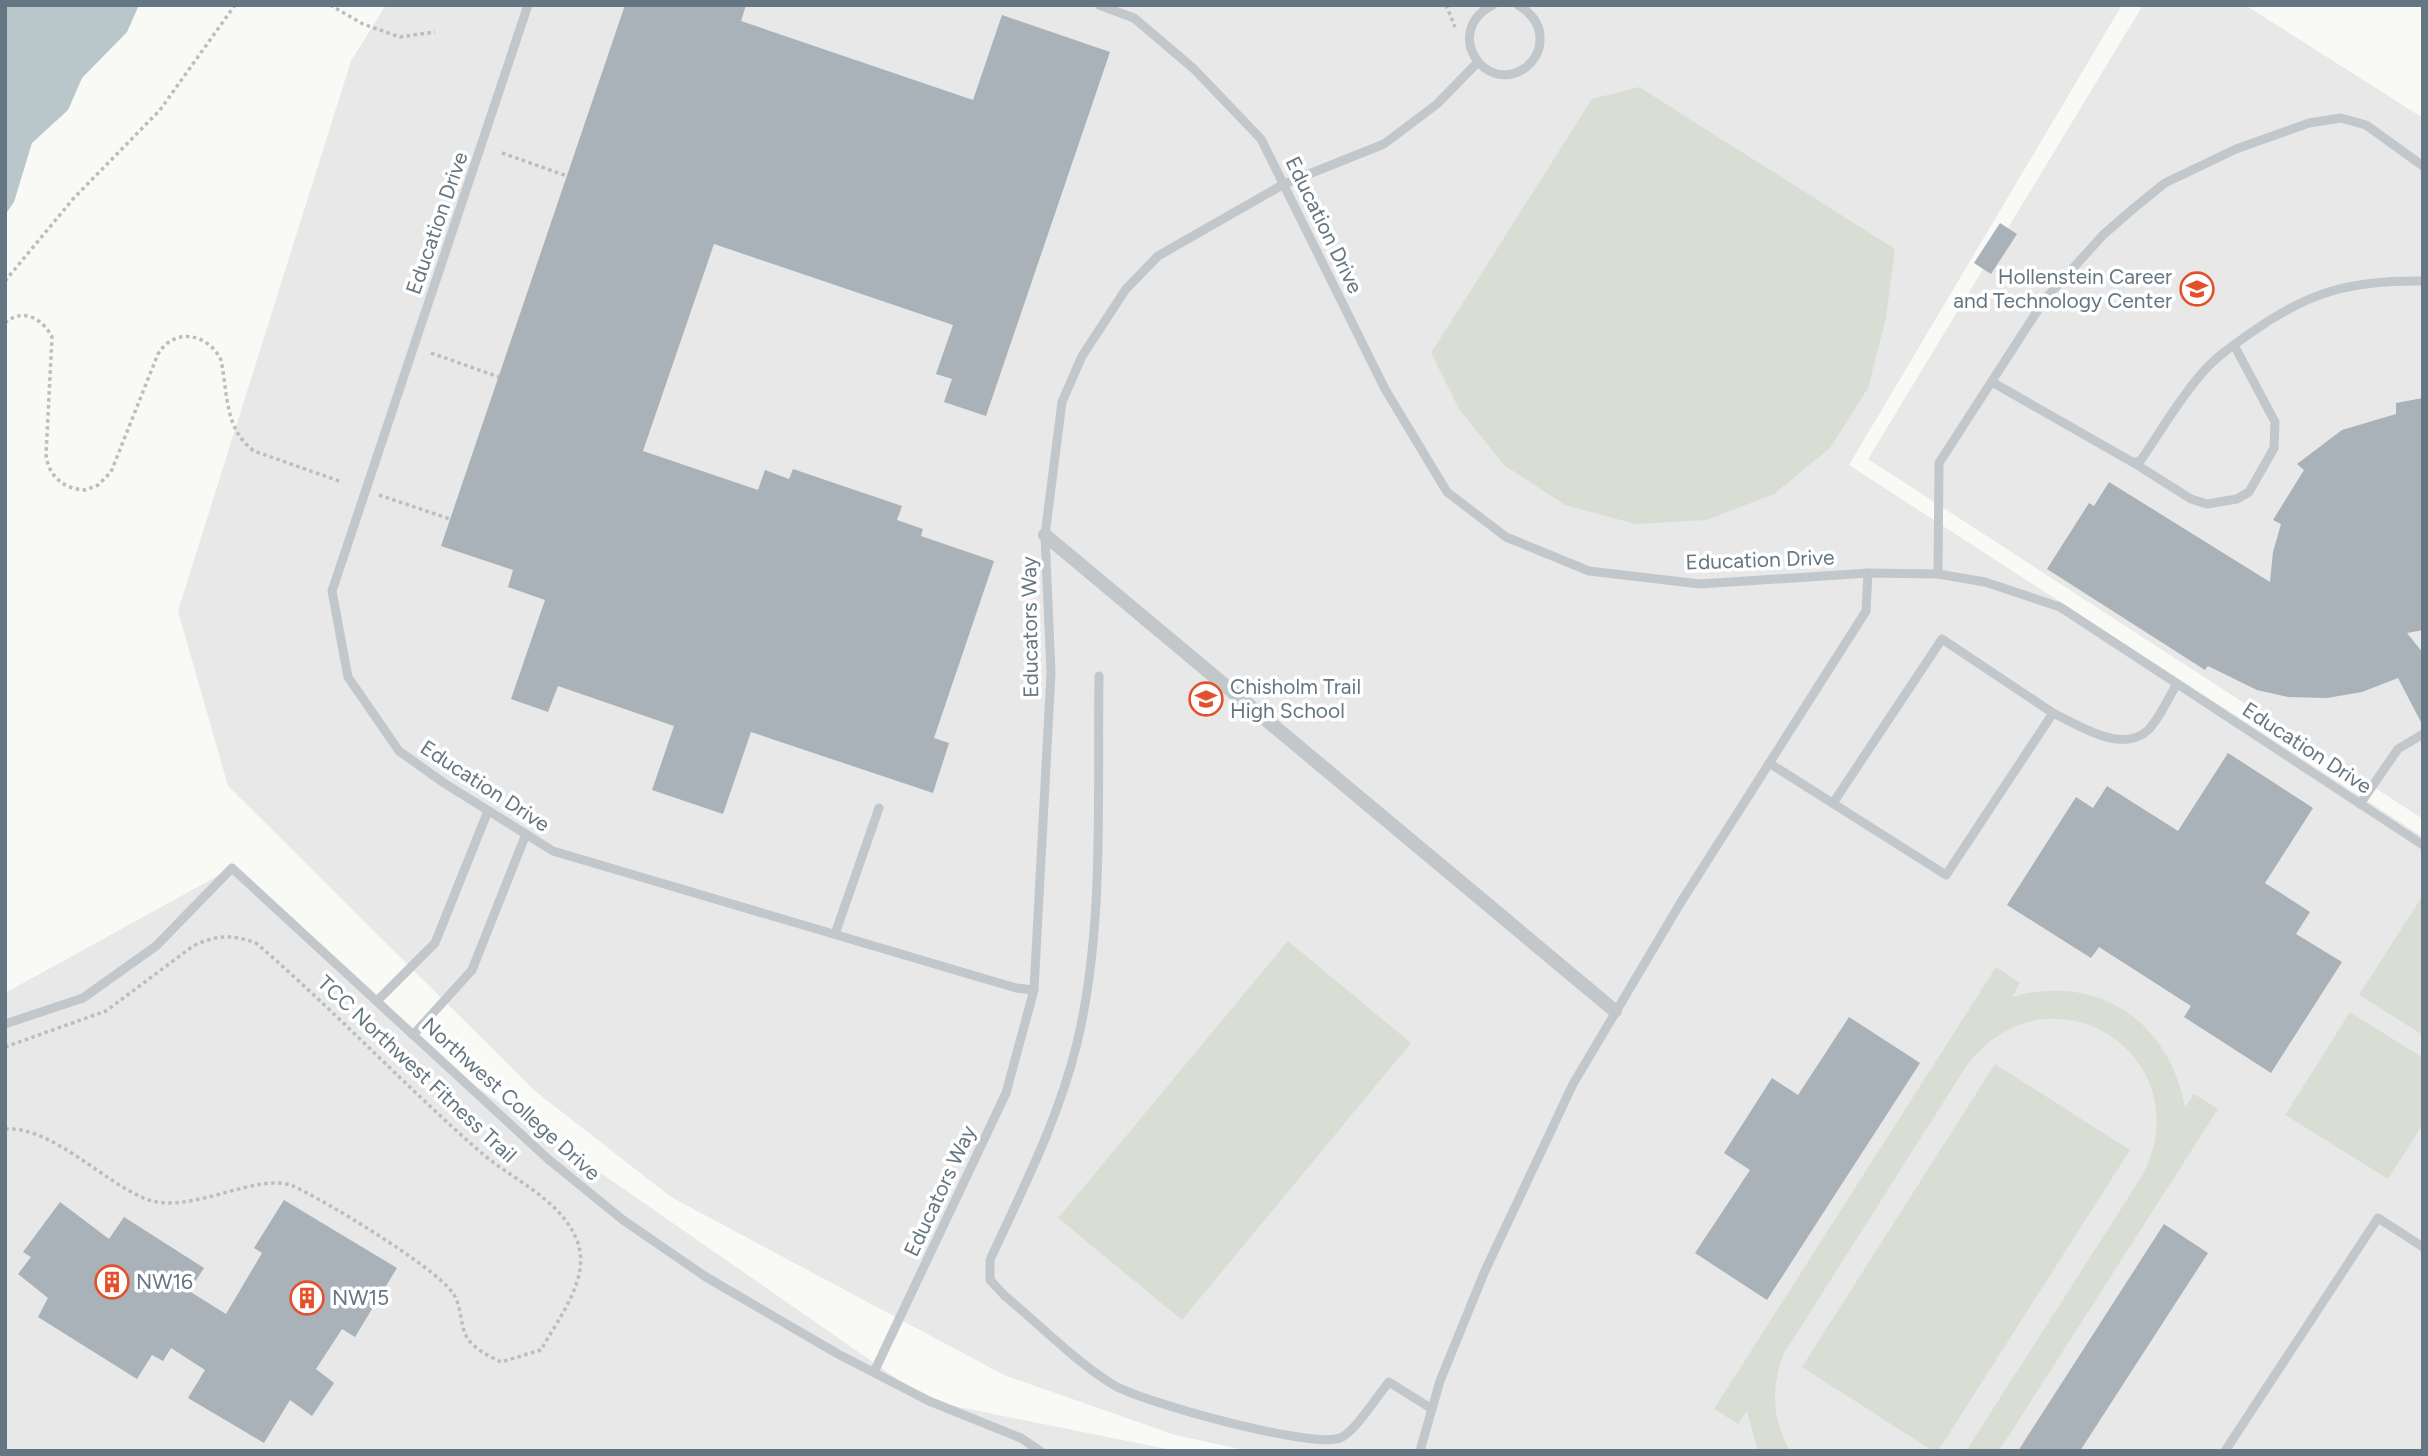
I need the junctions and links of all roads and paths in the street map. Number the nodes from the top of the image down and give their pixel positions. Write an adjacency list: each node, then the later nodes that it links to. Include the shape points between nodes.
1 (235, 5): 14 (path, via 160,110 73,199)
2 (330, 5): 8 (path, via 363,24 400,37)
3 (528, 5): 36 (lane, Education Drive, via 332,591 348,677 399,751)
4 (1099, 5): 7 (lane, Education Drive)
5 (1493, 5): 9 (lane, via 1475,18 1470,29 1471,52)
6 (1518, 5): 9 (lane, via 1529,12 1540,32 1530,64 1498,74)
7 (1122, 9): 13 (lane, Education Drive, via 1194,69 1261,139)
8 (435, 32)
9 (1478, 62): 13 (lane, Educators Way, via 1437,104 1384,144)
10 (502, 153): 12 (path)
11 (2423, 166): 20 (lane, via 2366,125 2341,118 2273,134 2200,164 2154,191 2074,265 2045,299)
12 (567, 176)
13 (1284, 184): 25 (lane, Educators Way, via 1158,256 1109,313 1082,356 1062,402); 26 (lane, Education Drive, via 1385,389 1447,492 1506,537 1590,572 1700,584)
14 (5, 281)
15 (2423, 281): 17 (lane, via 2389,281 2318,293)
16 (5, 323): 22 (path, via 13,317 31,317 43,323 52,337 46,455 49,469 64,485 85,490 108,477 158,354 181,337 203,339 216,350 232,425 240,439 254,450)
17 (2234, 345): 21 (lane, via 2203,371 2141,460); 21 (lane, via 2275,422 2274,448 2249,492 2207,504)
18 (431, 353): 19 (path)
19 (499, 377)
20 (1992, 382): 21 (lane); 27 (lane, via 1939,463)
21 (2134, 463)
22 (342, 482)
23 (370, 492): 24 (path)
24 (450, 519)
25 (1045, 535): 40 (lane, Educators Way, via 1051,673); 42 (street)
26 (1868, 573): 27 (lane, Education Drive); 32 (lane, via 1866,611)
27 (1938, 574): 29 (lane, Education Drive, via 1985,582 2060,607)
28 (1098, 676): 49 (lane, via 1096,875 1078,1039 1041,1156 990,1261 990,1280 1111,1384 1159,1403 1261,1430 1326,1441 1344,1436 1389,1382)
29 (2177, 684): 30 (lane, via 2147,731 2136,737 2099,734); 34 (lane, Education Drive)
30 (2053, 713): 33 (lane, via 1945,875); 33 (lane, via 1942,639)
31 (2423, 734): 34 (lane, via 2398,749)
32 (1769, 763): 33 (lane); 42 (lane)
33 (1833, 803)
34 (2360, 804): 38 (lane, Education Drive)
35 (880, 808): 39 (lane)
36 (488, 810): 37 (lane, Education Drive); 41 (lane, via 435,943)
37 (526, 834): 39 (lane, Education Drive, via 553,851); 44 (lane, via 472,970)
38 (2423, 845)
39 (835, 934): 40 (lane, Education Drive)
40 (1034, 990): 48 (lane, Educators Way, via 1006,1093)
41 (377, 1001): 43 (lane, Northwest College Drive, via 232,868 156,946 83,998); 44 (lane, Northwest College Drive)
42 (1615, 1011): 49 (lane, via 1573,1084 1484,1273)
43 (5, 1024)
44 (413, 1035): 48 (lane, Northwest College Drive, via 548,1159 623,1220 706,1277)
45 (5, 1047): 46 (path, TCC Northwest Fitness Trail, via 106,1011 208,938 227,935 256,943 479,1152 564,1217 582,1260 579,1279 541,1350 501,1362 479,1351 463,1331 453,1293 437,1276 316,1196 288,1184 177,1203 150,1201 121,1188 46,1138 18,1128)
46 (5, 1129)
47 (2423, 1247): 52 (lane, via 2378,1218)
48 (874, 1372): 50 (lane, Northwest College Drive, via 929,1401 1021,1438)
49 (1432, 1409): 51 (lane)
50 (1040, 1451)
51 (1420, 1451)
52 (2225, 1451)

